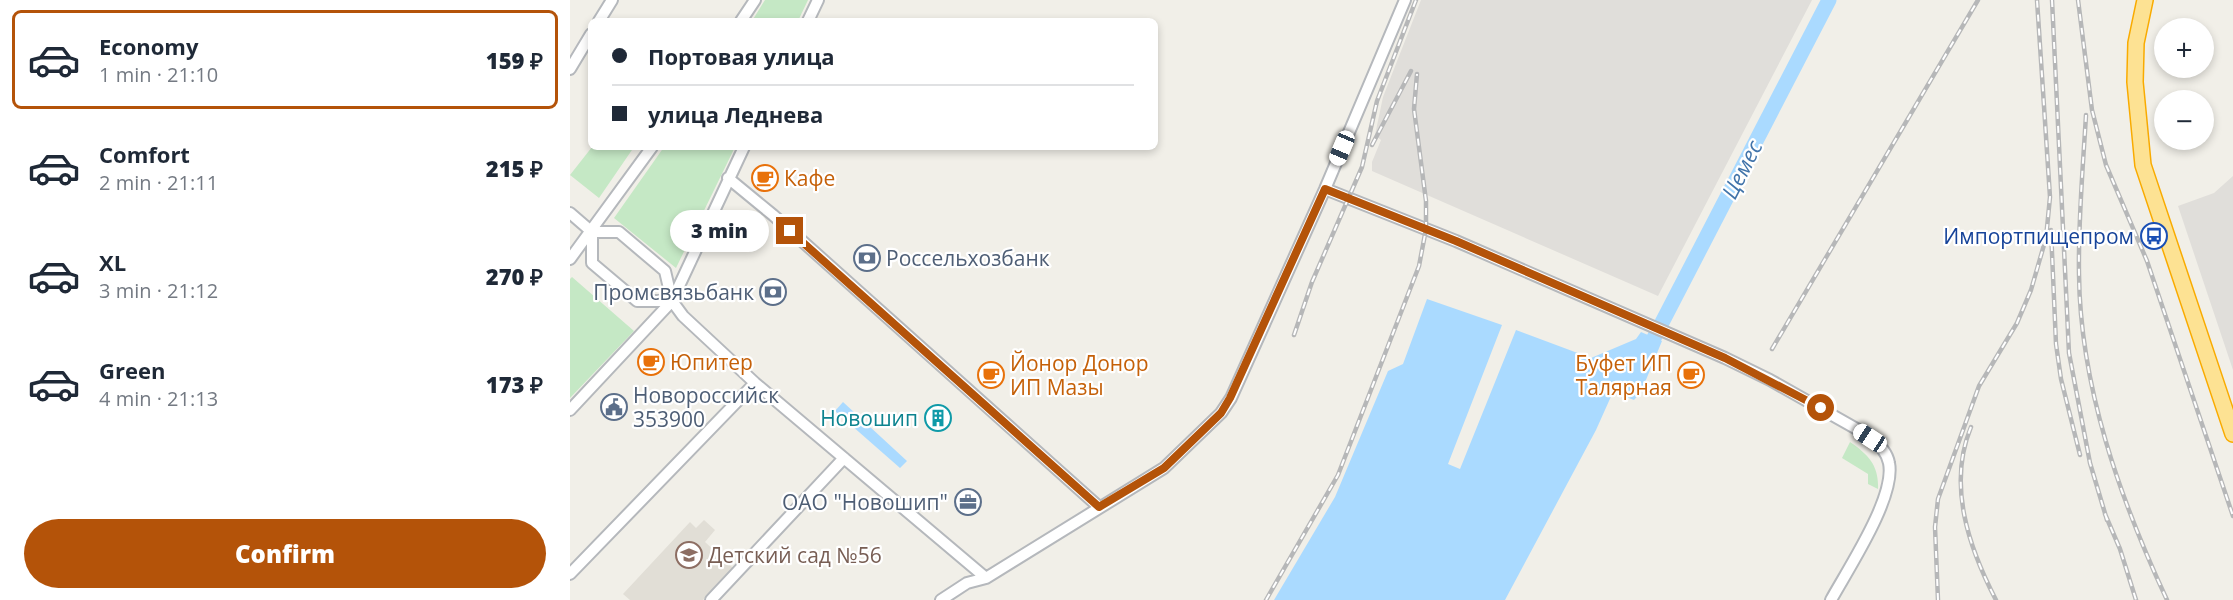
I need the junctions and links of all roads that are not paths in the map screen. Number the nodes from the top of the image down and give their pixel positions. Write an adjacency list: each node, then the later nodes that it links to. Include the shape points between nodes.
1 (612, 0): 6 (street)
2 (755, 0): 7 (street)
3 (818, 0): 8 (street)
4 (1405, 0): 14 (street)
5 (2145, 0): 21 (highway, via 2136,43 2135,82 2143,165)
6 (601, 18)
7 (743, 18)
8 (809, 18)
9 (588, 39): 10 (street)
10 (570, 69)
11 (650, 150): 16 (street)
12 (742, 150): 13 (street)
13 (728, 178): 18 (street); 23 (street)
14 (1325, 189): 23 (street, via 1221,413 1164,468); 28 (street, via 1506,262 1770,380 1855,427 1883,449 1890,470 1885,499)
15 (570, 213): 16 (street)
16 (592, 232): 17 (street); 18 (street, via 619,232 642,251 665,271); 18 (street, via 592,263 637,301)
17 (570, 259)
18 (672, 301): 19 (street); 20 (street)
19 (755, 384): 22 (street); 24 (street)
20 (570, 410)
21 (2233, 434)
22 (844, 458): 25 (street); 26 (street)
23 (1099, 507): 25 (street)
24 (570, 574)
25 (986, 578): 27 (street, via 967,583)
26 (711, 600)
27 (941, 600)
28 (1831, 600)

